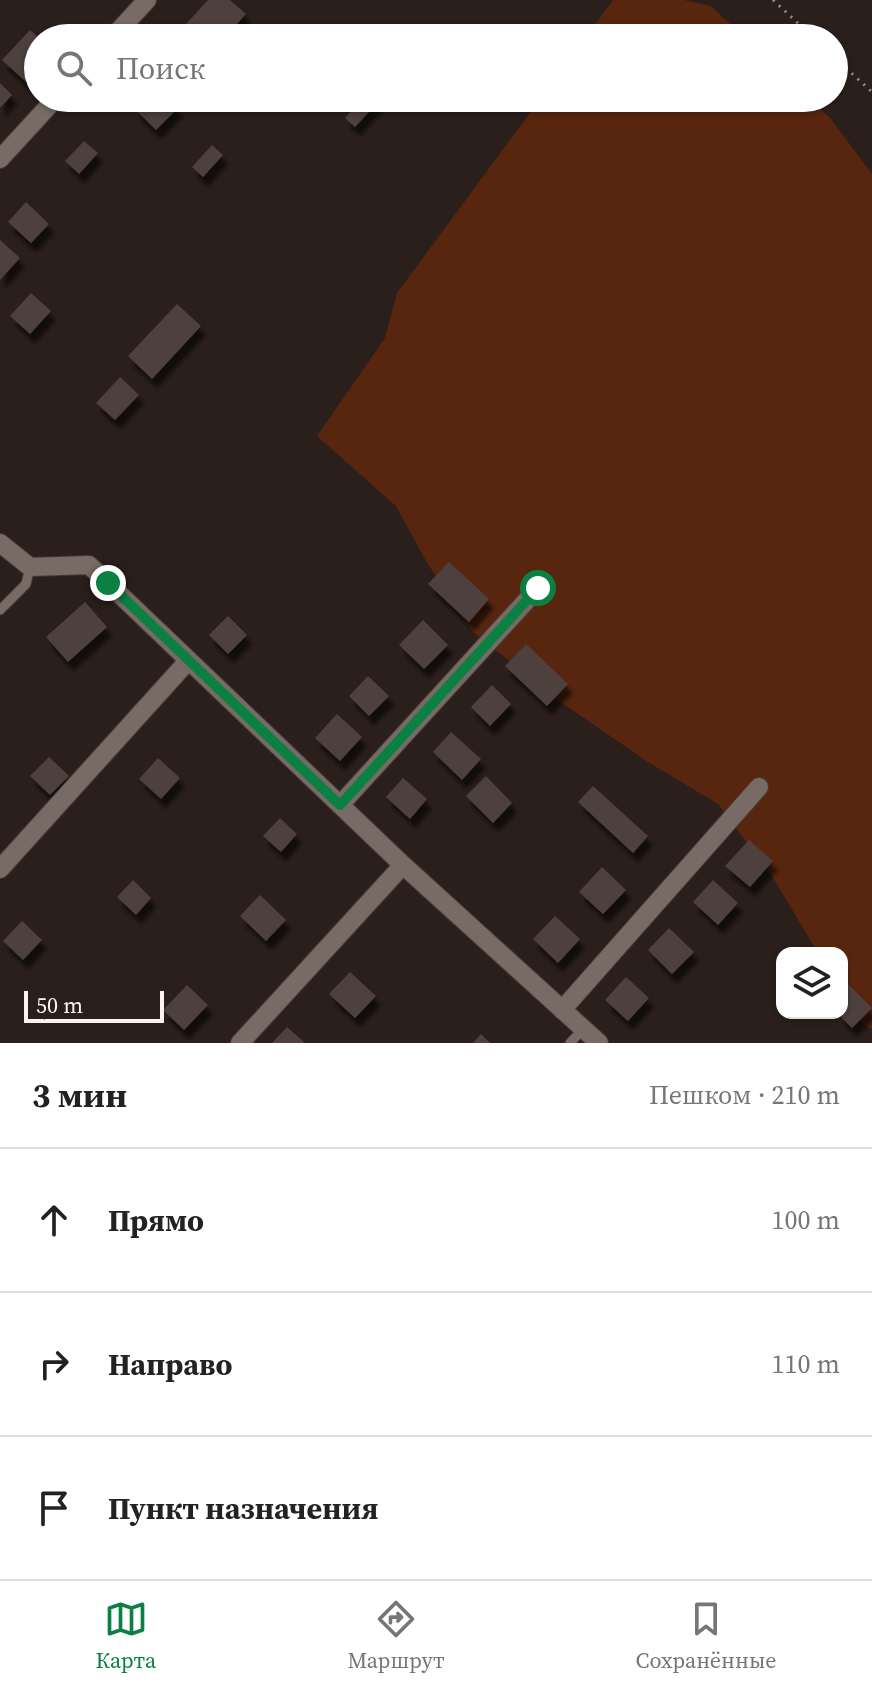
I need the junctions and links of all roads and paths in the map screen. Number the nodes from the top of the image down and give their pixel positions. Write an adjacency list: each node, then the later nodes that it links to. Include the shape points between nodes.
1 (147, 0): 3 (street)
2 (773, 0): 4 (path)
3 (125, 24)
4 (799, 24)
5 (848, 70): 6 (path)
6 (872, 92)
7 (43, 112): 8 (street)
8 (0, 159)
9 (0, 543): 10 (street)
10 (30, 567): 12 (lane, via 26,584); 13 (street, via 89,565)
11 (538, 588): 15 (street)
12 (0, 610)
13 (188, 661): 15 (street); 17 (street)
14 (759, 787): 18 (street)
15 (340, 805): 16 (street)
16 (403, 865): 18 (street); 20 (street)
17 (0, 869)
18 (562, 1010): 19 (street)
19 (583, 1029): 21 (lane); 22 (street)
20 (240, 1043)
21 (570, 1043)
22 (599, 1043)

